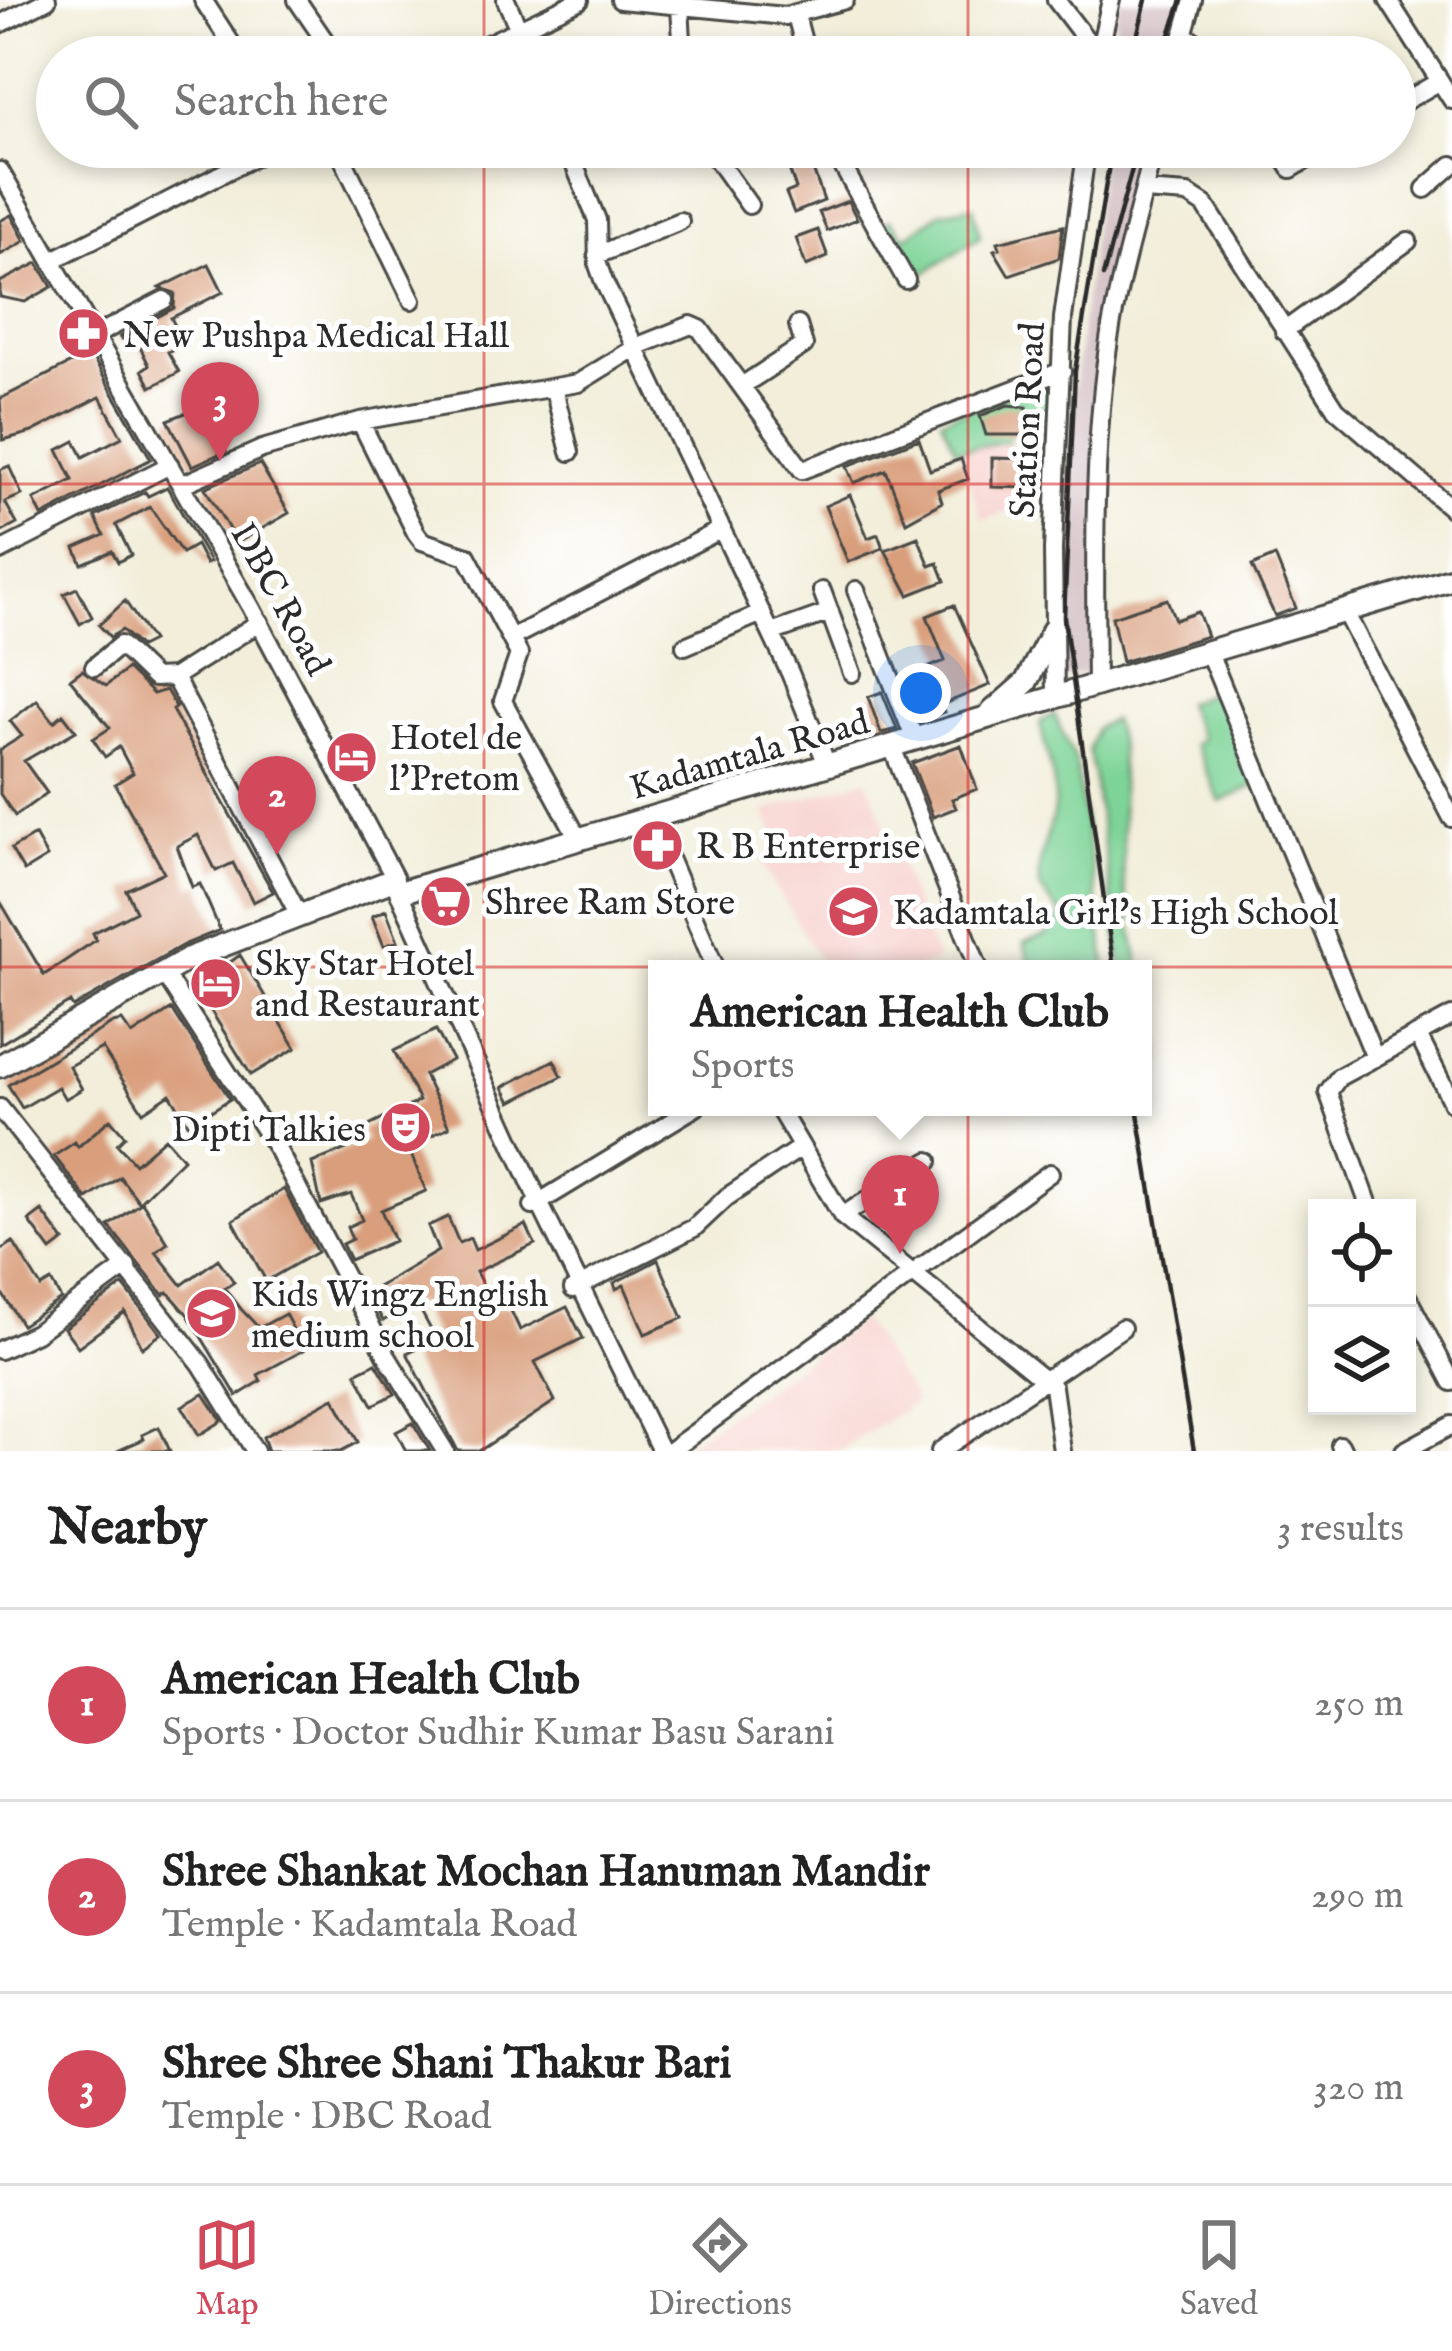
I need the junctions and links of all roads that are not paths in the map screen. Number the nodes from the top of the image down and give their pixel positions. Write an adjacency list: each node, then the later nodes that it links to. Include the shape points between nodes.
1 (47, 0): 14 (street)
2 (203, 0): 17 (street)
3 (297, 0): 18 (street)
4 (506, 0): 15 (street)
5 (580, 0): 15 (street)
6 (620, 0): 12 (street)
7 (845, 0): 13 (street)
8 (1056, 0): 23 (street)
9 (1111, 0): 24 (street)
10 (1193, 0): 16 (street)
11 (1388, 0): 25 (street)
12 (680, 7): 13 (street); 21 (street)
13 (796, 15): 22 (street)
14 (0, 24)
15 (520, 29): 19 (street); 20 (street)
16 (1183, 35)
17 (226, 36)
18 (322, 36)
19 (505, 36)
20 (523, 36)
21 (682, 36)
22 (802, 36)
23 (1083, 36)
24 (1103, 36)
25 (1411, 36)
26 (1416, 44): 27 (street)
27 (1440, 81): 28 (street); 29 (street)
28 (1416, 95)
29 (1452, 100)
30 (1452, 165): 39 (street)
31 (233, 168): 45 (street)
32 (348, 168): 48 (street)
33 (576, 168): 44 (street, via 597,220)
34 (722, 168): 41 (street)
35 (844, 168): 46 (street)
36 (1085, 168): 53 (street, Station Road)
37 (1149, 168): 40 (street)
38 (0, 171): 45 (street, DBC Road)
39 (1425, 189)
40 (1144, 191): 50 (street, via 1188,194 1205,205); 78 (street, via 1102,391)
41 (749, 206)
42 (680, 221): 44 (street)
43 (1408, 241): 50 (street)
44 (597, 255): 52 (street)
45 (53, 260): 51 (street, DBC Road)
46 (906, 280)
47 (164, 300): 51 (street)
48 (412, 300)
49 (798, 325): 54 (street, via 804,345)
50 (1284, 331): 60 (street, via 1336,409)
51 (96, 335): 58 (street, DBC Road)
52 (638, 346): 54 (street, via 696,325); 55 (street, via 590,378); 61 (street)
53 (1062, 371): 54 (street, via 802,470); 70 (street, Station Road)
54 (742, 385)
55 (554, 390): 56 (street); 57 (street)
56 (360, 421): 59 (street, via 262,449); 72 (street, via 416,533 467,556)
57 (570, 452)
58 (170, 465): 59 (street, DBC Road); 62 (street)
59 (181, 485): 69 (street, DBC Road)
60 (1452, 509)
61 (722, 529): 68 (street); 72 (street)
62 (0, 551)
63 (1452, 579): 67 (main road, Kadamtala Road)
64 (856, 590): 81 (street)
65 (822, 591): 66 (street)
66 (830, 612): 71 (street); 76 (street)
67 (1345, 612): 74 (main road, Kadamtala Road); 84 (street)
68 (762, 613): 71 (street); 73 (street)
69 (260, 622): 77 (street); 87 (street, DBC Road)
70 (1053, 630): 79 (street, Station Road); 80 (main road, via 1014,695)
71 (771, 633): 83 (street)
72 (513, 637): 86 (street, via 519,661 503,700)
73 (685, 646)
74 (1210, 653): 78 (main road, Kadamtala Road); 94 (street)
75 (94, 667): 77 (street, via 120,645 154,678)
76 (852, 673)
77 (174, 677): 88 (street)
78 (1096, 686): 79 (main road, Kadamtala Road)
79 (1064, 696): 80 (main road, Kadamtala Road)
80 (952, 728): 81 (main road, Kadamtala Road)
81 (915, 740): 82 (main road, Kadamtala Road)
82 (892, 747): 83 (main road, Kadamtala Road); 90 (street)
83 (828, 766): 85 (main road, Kadamtala Road)
84 (1449, 807)
85 (652, 816): 86 (main road, Kadamtala Road); 89 (street)
86 (577, 836): 87 (main road, Kadamtala Road)
87 (393, 888): 88 (main road, Kadamtala Road); 104 (street, DBC Road)
88 (300, 917): 91 (main road, Kadamtala Road)
89 (712, 960)
90 (975, 960)
91 (164, 972): 95 (main road, Kadamtala Road); 116 (street, via 277,1149)
92 (1452, 1016): 93 (street)
93 (1418, 1035): 94 (street); 96 (street)
94 (1375, 1058): 103 (street, via 1339,1077 1327,1098)
95 (0, 1066)
96 (1452, 1103)
97 (0, 1108): 106 (street)
98 (681, 1116): 104 (street)
99 (783, 1116): 100 (street)
100 (800, 1148): 105 (street); 108 (street, via 694,1228)
101 (929, 1161): 105 (street)
102 (1050, 1173): 107 (street)
103 (1366, 1199)
104 (536, 1204): 108 (street, DBC Road)
105 (842, 1216): 107 (street)
106 (127, 1266): 111 (street); 115 (street)
107 (914, 1276): 112 (street); 117 (street)
108 (576, 1287): 117 (street, DBC Road)
109 (1413, 1307): 113 (street)
110 (1122, 1328): 112 (street)
111 (0, 1350)
112 (1046, 1379): 118 (street); 119 (street, via 1058,1398)
113 (1452, 1382)
114 (1452, 1425): 120 (street)
115 (255, 1451)
116 (445, 1451)
117 (661, 1451)
118 (940, 1451)
119 (1062, 1451)
120 (1404, 1451)

